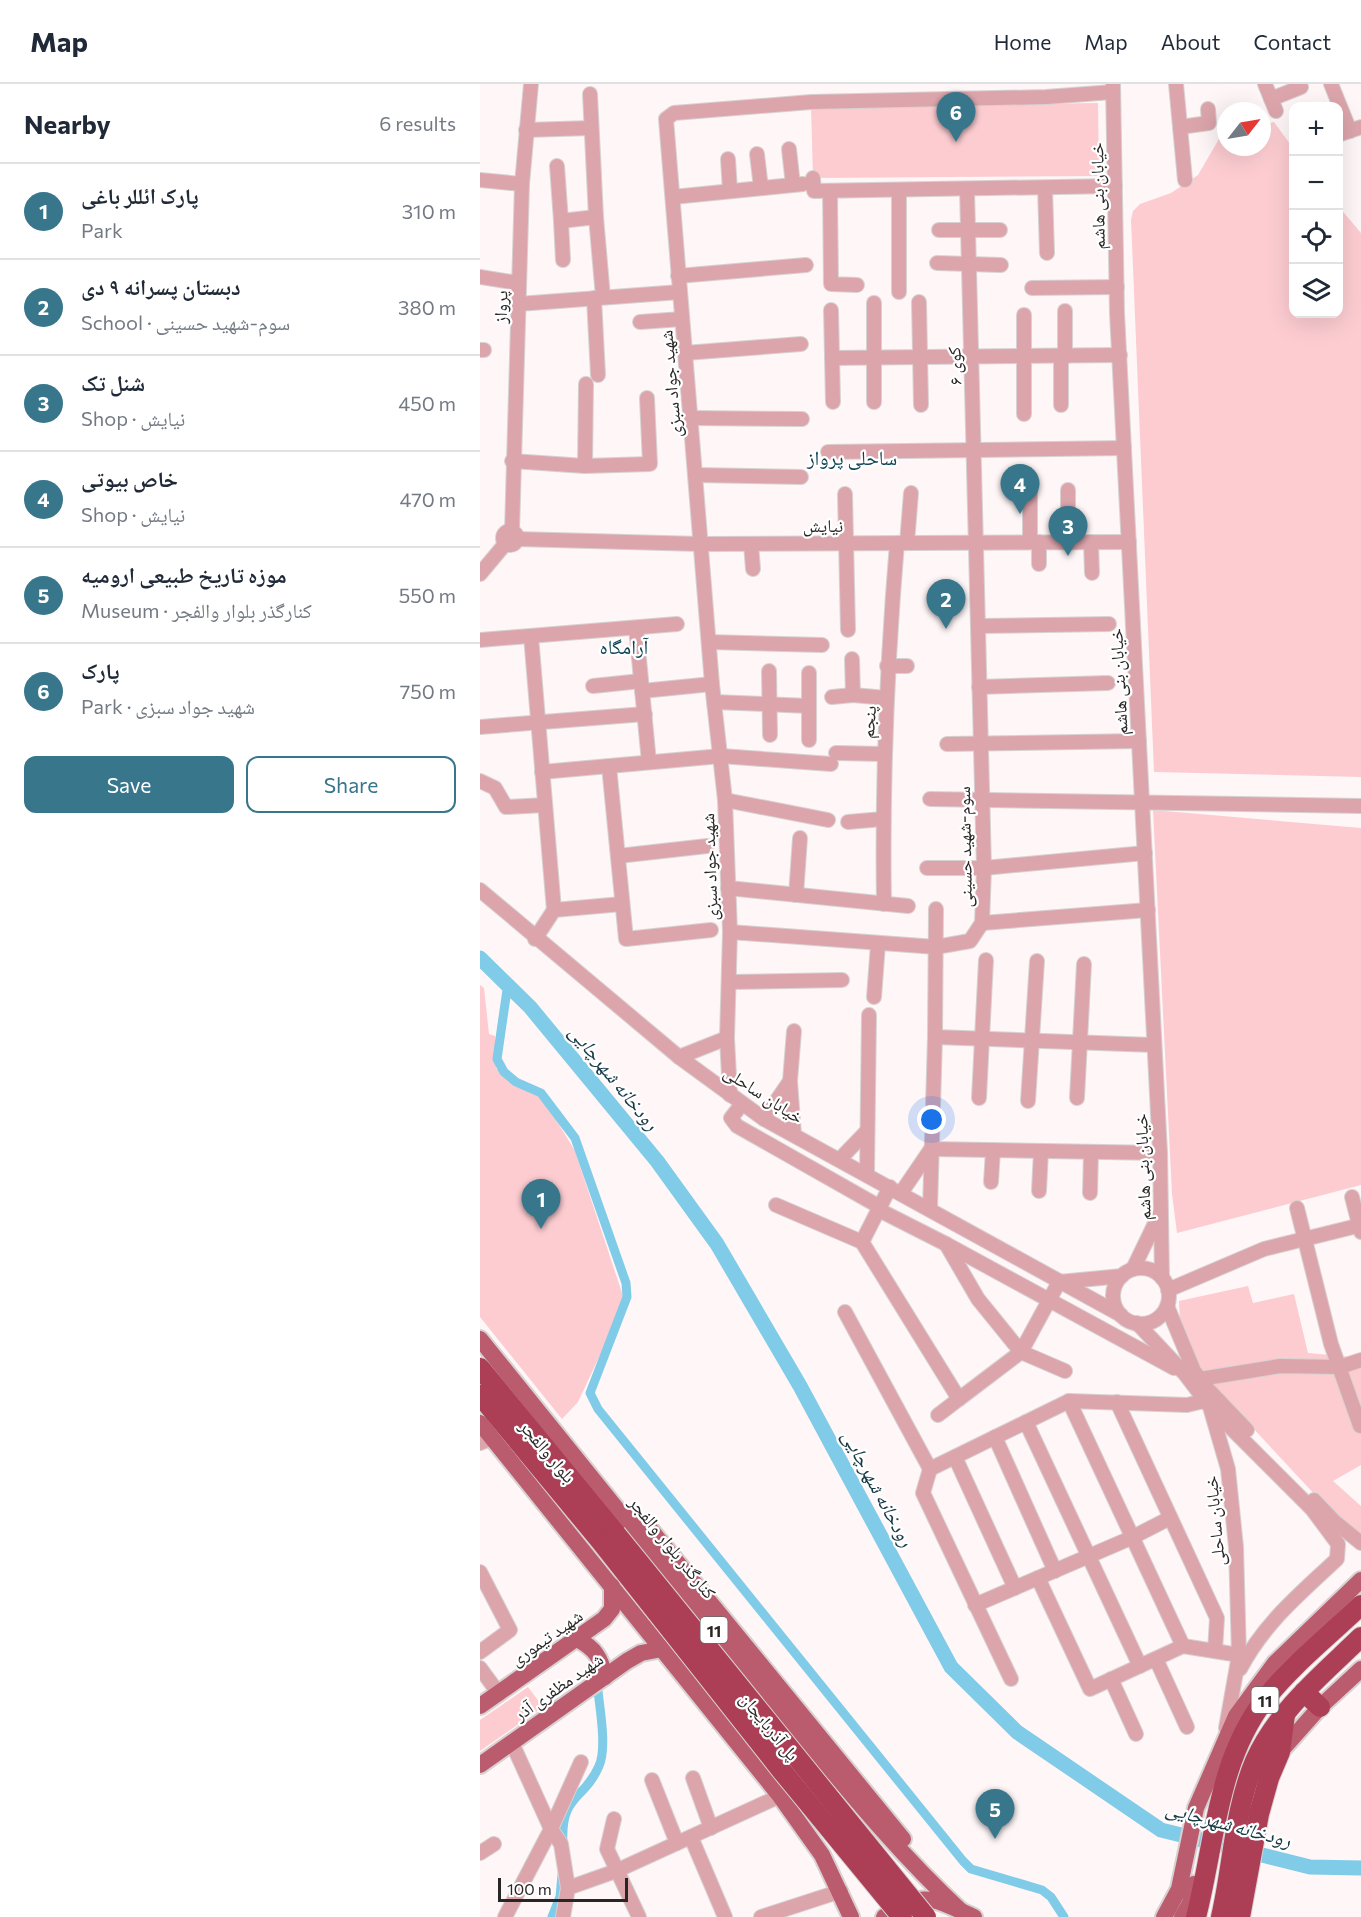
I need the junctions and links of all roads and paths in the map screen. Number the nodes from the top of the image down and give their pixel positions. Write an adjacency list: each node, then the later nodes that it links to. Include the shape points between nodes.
1 (531, 84): 12 (street, پرواز)
2 (1176, 84): 10 (street)
3 (1265, 84): 5 (street, via 1273,105)
4 (1331, 84): 13 (street)
5 (1301, 87)
6 (1113, 88): 7 (street, شهید جواد سبزی); 22 (street, خیابان بنی هاشم)
7 (1045, 90): 29 (street, شهید جواد سبزی, via 674,113 666,118)
8 (590, 94): 11 (street)
9 (1208, 109): 10 (street, via 1209,123)
10 (1180, 127): 19 (street)
11 (591, 128): 12 (street); 30 (street)
12 (526, 130): 21 (street, پرواز)
13 (1350, 131)
14 (789, 149): 20 (street)
15 (757, 154): 23 (street)
16 (728, 159): 27 (street)
17 (557, 166): 31 (street)
18 (480, 180): 21 (street)
19 (1185, 180)
20 (803, 182): 23 (street); 28 (street, via 814,191)
21 (522, 184): 43 (street, پرواز)
22 (1115, 186): 24 (street); 45 (street, خیابان بنی هاشم)
23 (761, 188): 27 (street)
24 (1045, 188): 25 (street); 35 (street)
25 (968, 189): 26 (street); 33 (street, کوی ۶)
26 (899, 190): 28 (street); 48 (street)
27 (730, 191): 29 (street)
28 (830, 191): 44 (street, via 831,284)
29 (674, 197): 41 (street, شهید جواد سبزی)
30 (596, 217): 31 (street); 49 (street)
31 (561, 221): 36 (street)
32 (939, 230): 33 (street)
33 (969, 230): 34 (street); 38 (street, کوی ۶)
34 (1000, 230)
35 (1047, 253)
36 (563, 260)
37 (937, 263): 38 (street)
38 (969, 263): 40 (street); 66 (street, کوی ۶)
39 (806, 265): 41 (street)
40 (1001, 265)
41 (678, 276): 47 (street, شهید جواد سبزی)
42 (480, 278): 43 (street)
43 (518, 283): 52 (street, پرواز)
44 (858, 285)
45 (1117, 286): 46 (street); 60 (street, خیابان بنی هاشم)
46 (1032, 288)
47 (680, 292): 49 (street); 56 (street, شهید جواد سبزی)
48 (899, 292)
49 (598, 298): 52 (street); 67 (street)
50 (919, 302): 65 (street)
51 (874, 303): 63 (street)
52 (518, 304): 80 (street, پرواز)
53 (831, 310): 62 (street)
54 (1065, 311): 61 (street)
55 (1024, 315): 64 (street)
56 (682, 319): 57 (street); 59 (street, شهید جواد سبزی)
57 (640, 322)
58 (801, 344): 59 (street)
59 (685, 353): 75 (street, شهید جواد سبزی)
60 (1120, 356): 61 (street); 77 (street, خیابان بنی هاشم)
61 (1063, 357): 64 (street); 73 (street)
62 (832, 358): 63 (street); 70 (street)
63 (874, 358): 65 (street); 71 (street)
64 (1024, 358): 66 (street); 74 (street)
65 (920, 359): 66 (street); 72 (street)
66 (972, 359): 78 (street, کوی ۶)
67 (598, 375)
68 (586, 384): 81 (street)
69 (647, 398): 81 (street, via 650,464)
70 (832, 402)
71 (874, 402)
72 (921, 405)
73 (1061, 405)
74 (1024, 414)
75 (691, 418): 76 (street); 82 (street, شهید جواد سبزی)
76 (802, 419)
77 (1124, 448): 78 (street); 92 (street, خیابان بنی هاشم)
78 (975, 449): 79 (street); 95 (street, کوی ۶)
79 (828, 452)
80 (512, 461): 81 (street); 88 (street, پرواز)
81 (585, 466)
82 (695, 475): 83 (street); 96 (street, شهید جواد سبزی)
83 (801, 477)
84 (1068, 490): 90 (street)
85 (1030, 492): 89 (street)
86 (911, 493): 94 (street, پنجم)
87 (845, 494): 93 (street)
88 (512, 538): 96 (street, نیایش); 101 (street)
89 (1035, 542): 90 (street, نیایش); 95 (street, نیایش); 98 (street)
90 (1068, 542): 91 (street, نیایش)
91 (1090, 542): 92 (street, نیایش); 100 (street)
92 (1129, 542): 132 (street, خیابان بنی هاشم)
93 (845, 543): 94 (street, نیایش); 97 (street, نیایش); 106 (street)
94 (902, 543): 95 (street, نیایش); 112 (street, پنجم)
95 (977, 543): 104 (street, سوم-شهید حسینی)
96 (700, 544): 97 (street, نیایش); 109 (street, شهید جواد سبزی)
97 (752, 544): 99 (street)
98 (1039, 564)
99 (753, 569)
100 (1092, 573)
101 (480, 574)
102 (676, 624): 105 (street)
103 (1109, 624): 104 (street)
104 (978, 626): 120 (street, سوم-شهید حسینی)
105 (636, 628): 107 (street); 119 (street)
106 (848, 630)
107 (531, 636): 108 (street); 128 (street)
108 (480, 640)
109 (709, 642): 110 (street); 117 (street, شهید جواد سبزی)
110 (822, 645)
111 (852, 659): 121 (street)
112 (887, 666): 113 (street); 123 (street, پنجم)
113 (907, 666)
114 (769, 671): 125 (street)
115 (809, 673): 126 (street)
116 (1108, 683): 120 (street)
117 (712, 684): 119 (street); 124 (street, شهید جواد سبزی)
118 (593, 686): 119 (street)
119 (642, 686): 127 (street)
120 (979, 687): 134 (street, سوم-شهید حسینی)
121 (853, 695): 122 (street); 123 (street)
122 (832, 697)
123 (887, 698): 135 (street, پنجم)
124 (714, 702): 125 (street); 136 (street, شهید جواد سبزی)
125 (770, 704): 126 (street); 130 (street)
126 (809, 706): 131 (street)
127 (645, 714): 128 (street); 137 (street)
128 (538, 723): 129 (street); 139 (street)
129 (480, 727)
130 (770, 735)
131 (809, 740)
132 (1139, 741): 134 (street); 144 (street, خیابان بنی هاشم)
133 (947, 744): 134 (street)
134 (980, 744): 143 (street, سوم-شهید حسینی)
135 (884, 754): 136 (street, via 833,758); 147 (street, پنجم)
136 (721, 756): 137 (street); 142 (street, شهید جواد سبزی)
137 (649, 762): 138 (street)
138 (609, 766): 139 (street); 153 (street)
139 (542, 772): 145 (street)
140 (480, 781): 145 (street, via 495,788 506,807)
141 (930, 799): 143 (street)
142 (724, 800): 148 (street); 156 (street, شهید جواد سبزی)
143 (981, 800): 144 (street); 155 (street, سوم-شهید حسینی)
144 (1143, 801): 146 (street); 152 (street, خیابان بنی هاشم)
145 (545, 805): 163 (street)
146 (1361, 806)
147 (883, 819): 149 (street); 160 (street, پنجم)
148 (828, 820)
149 (848, 822)
150 (800, 838): 158 (street)
151 (707, 846): 153 (street)
152 (1145, 853): 155 (street); 164 (street, خیابان بنی هاشم)
153 (618, 856): 159 (street)
154 (927, 868): 155 (street)
155 (984, 868): 165 (street, سوم-شهید حسینی)
156 (729, 888): 158 (street); 167 (street, شهید جواد سبزی)
157 (480, 890): 168 (street, خیابان ساحلی)
158 (796, 895): 160 (street)
159 (622, 904): 163 (street); 166 (street, via 626,939)
160 (884, 904): 161 (street)
161 (908, 906)
162 (936, 909): 170 (street)
163 (554, 910): 168 (street)
164 (1148, 910): 165 (street); 184 (street, خیابان بنی هاشم)
165 (982, 923): 170 (street, سوم-شهید حسینی, via 970,941)
166 (711, 930)
167 (730, 932): 169 (street, سوم-شهید حسینی); 175 (street, شهید جواد سبزی)
168 (535, 939): 185 (street, خیابان ساحلی)
169 (878, 944): 170 (street, سوم-شهید حسینی); 176 (street)
170 (936, 947): 179 (street)
171 (986, 960): 181 (street)
172 (1036, 961): 182 (street)
173 (1084, 964): 183 (street)
174 (842, 980): 175 (street)
175 (730, 982): 180 (street, شهید جواد سبزی)
176 (874, 997)
177 (869, 1015): 193 (street)
178 (794, 1031): 186 (street)
179 (935, 1037): 181 (street); 195 (street)
180 (727, 1038): 185 (street); 187 (street, شهید جواد سبزی)
181 (982, 1038): 182 (street); 188 (street)
182 (1032, 1040): 183 (street); 190 (street)
183 (1080, 1042): 184 (street); 189 (street)
184 (1153, 1045): 199 (street, خیابان بنی هاشم)
185 (679, 1057): 187 (street, خیابان ساحلی)
186 (790, 1081): 192 (street); 194 (street)
187 (730, 1095): 191 (street, خیابان ساحلی)
188 (979, 1098)
189 (1077, 1098)
190 (1028, 1101)
191 (742, 1104): 192 (street, خیابان ساحلی); 208 (street, via 731,1118 737,1126)
192 (764, 1119): 194 (street, خیابان ساحلی)
193 (867, 1131): 200 (street); 201 (street)
194 (794, 1135): 200 (street, خیابان ساحلی)
195 (931, 1149): 196 (street); 203 (street); 211 (street)
196 (993, 1150): 197 (street); 202 (street)
197 (1041, 1151): 198 (street); 204 (street)
198 (1091, 1152): 199 (street); 205 (street)
199 (1160, 1153): 209 (street, خیابان بنی هاشم)
200 (840, 1159): 201 (street, خیابان ساحلی)
201 (867, 1174): 203 (street, خیابان ساحلی)
202 (991, 1182)
203 (895, 1190): 208 (street); 211 (street, خیابان ساحلی)
204 (1039, 1191)
205 (1090, 1193)
206 (1352, 1197): 212 (street)
207 (776, 1205): 214 (street)
208 (879, 1208): 214 (street); 215 (street)
209 (1162, 1208): 216 (street); 218 (street, خیابان بنی هاشم)
210 (1297, 1208): 213 (street)
211 (930, 1209): 217 (street, خیابان ساحلی)
212 (1360, 1228): 213 (street)
213 (1304, 1239): 218 (street); 227 (street)
214 (862, 1242): 234 (street)
215 (946, 1244): 219 (street); 225 (street, via 978,1299)
216 (1127, 1272): 217 (street); 218 (street, via 1149,1269); 222 (street, via 1113,1295)
217 (1059, 1282): 219 (street); 222 (street, خیابان ساحلی)
218 (1165, 1284): 220 (street)
219 (1050, 1300): 225 (street); 230 (street)
220 (1167, 1306): 223 (street, via 1152,1321); 231 (street, خیابان ساحلی)
221 (845, 1312): 249 (street)
222 (1121, 1315): 223 (street)
223 (1137, 1323): 230 (street, خیابان ساحلی)
224 (480, 1339): 250 (main road, کنارگذر بلوار والفجر / 11)
225 (1021, 1352): 229 (street); 234 (street)
226 (1361, 1360): 227 (street)
227 (1340, 1367): 231 (street, via 1280,1366); 242 (street)
228 (480, 1368): 232 (highway, بلوار والفجر)
229 (1065, 1371)
230 (1185, 1374): 237 (street, خیابان ساحلی)
231 (1200, 1379): 237 (street, خیابان ساحلی)
232 (500, 1393): 250 (main road); 254 (highway, بلوار والفجر)
233 (480, 1395): 247 (highway, بلوار والفجر)
234 (959, 1399): 239 (street)
235 (1069, 1401): 236 (street); 240 (street); 253 (street)
236 (1117, 1402): 237 (street); 252 (street)
237 (1210, 1402): 243 (street); 246 (street, خیابان ساحلی); 255 (street)
238 (480, 1409): 247 (highway)
239 (938, 1416)
240 (1026, 1422): 244 (street); 257 (street)
241 (480, 1424): 245 (main road)
242 (1360, 1426)
243 (1240, 1434): 246 (street, via 1233,1435); 256 (street, via 1312,1509)
244 (995, 1437): 248 (street); 258 (street)
245 (486, 1441): 262 (main road)
246 (1222, 1449): 273 (street, خیابان ساحلی, via 1234,1507)
247 (528, 1454): 254 (highway, بلوار والفجر)
248 (955, 1457): 249 (street); 263 (street)
249 (930, 1469): 264 (street, via 923,1493)
250 (587, 1471): 251 (main road, کنارگذر بلوار والفجر / 11)
251 (620, 1512): 295 (main road, کنارگذر بلوار والفجر / 11); 315 (main road, via 650,1529)
252 (1170, 1518): 253 (street); 271 (street, via 1217,1618)
253 (1131, 1538): 257 (street); 269 (street)
254 (610, 1539): 296 (highway, پل آذربایجان, bridge); 324 (highway, پل آذربایجان, bridge)
255 (1359, 1542): 256 (street, via 1352,1552)
256 (1340, 1552): 282 (street, via 1269,1623)
257 (1089, 1556): 258 (street); 275 (street)
258 (1055, 1571): 260 (street)
259 (480, 1572): 272 (street, via 510,1630)
260 (1038, 1578): 263 (street); 281 (street, via 1090,1689)
261 (1361, 1580): 279 (main road)
262 (612, 1586): 268 (main road, شهید تیموری, via 612,1610); 270 (main road)
263 (1015, 1588): 264 (street)
264 (975, 1605): 280 (street)
265 (1361, 1605): 266 (highway, 11)
266 (1343, 1623): 279 (main road, via 1318,1634); 301 (highway, 11, via 1267,1697 1247,1727)
267 (1361, 1637): 283 (highway, 11)
268 (577, 1639): 278 (main road, via 592,1647 602,1661); 284 (main road, شهید تیموری)
269 (1183, 1646): 271 (street); 274 (street)
270 (662, 1649): 278 (main road, شهید مظفری آذر, via 641,1653); 299 (main road)
271 (1215, 1651): 273 (street)
272 (480, 1652)
273 (1239, 1655): 282 (street, خیابان ساحلی)
274 (1156, 1659): 275 (street); 288 (street)
275 (1140, 1666): 281 (street)
276 (480, 1668): 284 (street)
277 (1361, 1669): 286 (main road)
278 (605, 1677): 290 (main road, شهید مظفری آذر)
279 (1263, 1677): 291 (main road, via 1236,1716)
280 (1011, 1679)
281 (1111, 1679): 289 (street)
282 (1234, 1680): 291 (street, خیابان ساحلی)
283 (1304, 1692): 286 (highway, 11); 287 (highway, 11)
284 (499, 1694): 285 (main road, شهید تیموری)
285 (480, 1706)
286 (1320, 1707): 292 (main road)
287 (1286, 1713): 292 (highway, 11); 314 (highway, 11, via 1255,1762 1236,1824)
288 (1187, 1727)
289 (1137, 1734)
290 (512, 1743): 294 (main road, شهید مظفری آذر); 304 (street)
291 (1223, 1745): 301 (main road)
292 (1280, 1752): 314 (highway, 11)
293 (581, 1762): 304 (street)
294 (480, 1765)
295 (826, 1765): 299 (main road, via 831,1785 817,1801 796,1805); 300 (main road, کنارگذر بلوار والفجر / 11)
296 (782, 1771): 322 (highway, bridge, via 816,1825); 323 (highway, پل آذربایجان, bridge)
297 (693, 1778): 303 (street)
298 (652, 1780): 306 (street)
299 (780, 1796): 303 (street); 309 (main road)
300 (860, 1805): 309 (main road, via 845,1801 825,1812 820,1822); 315 (main road, کنارگذر بلوار والفجر / 11, via 918,1872)
301 (1208, 1811): 313 (highway, 11)
302 (614, 1819): 310 (street, via 607,1849)
303 (711, 1828): 305 (street)
304 (551, 1829): 311 (street, via 561,1844); 316 (street)
305 (691, 1837): 306 (street); 319 (street)
306 (677, 1843): 310 (street)
307 (494, 1844): 308 (street)
308 (480, 1853)
309 (822, 1856): 312 (main road)
310 (616, 1871): 311 (street); 318 (street)
311 (568, 1888): 317 (street)
312 (841, 1892): 320 (street); 321 (main road)
313 (1188, 1903): 325 (main road, 11)
314 (1230, 1910)
315 (967, 1914): 322 (main road, via 928,1898 914,1900)
316 (505, 1917)
317 (563, 1917)
318 (639, 1917)
319 (725, 1917)
320 (761, 1917)
321 (851, 1917)
322 (885, 1917)
323 (902, 1917)
324 (926, 1917)
325 (1164, 1917)

